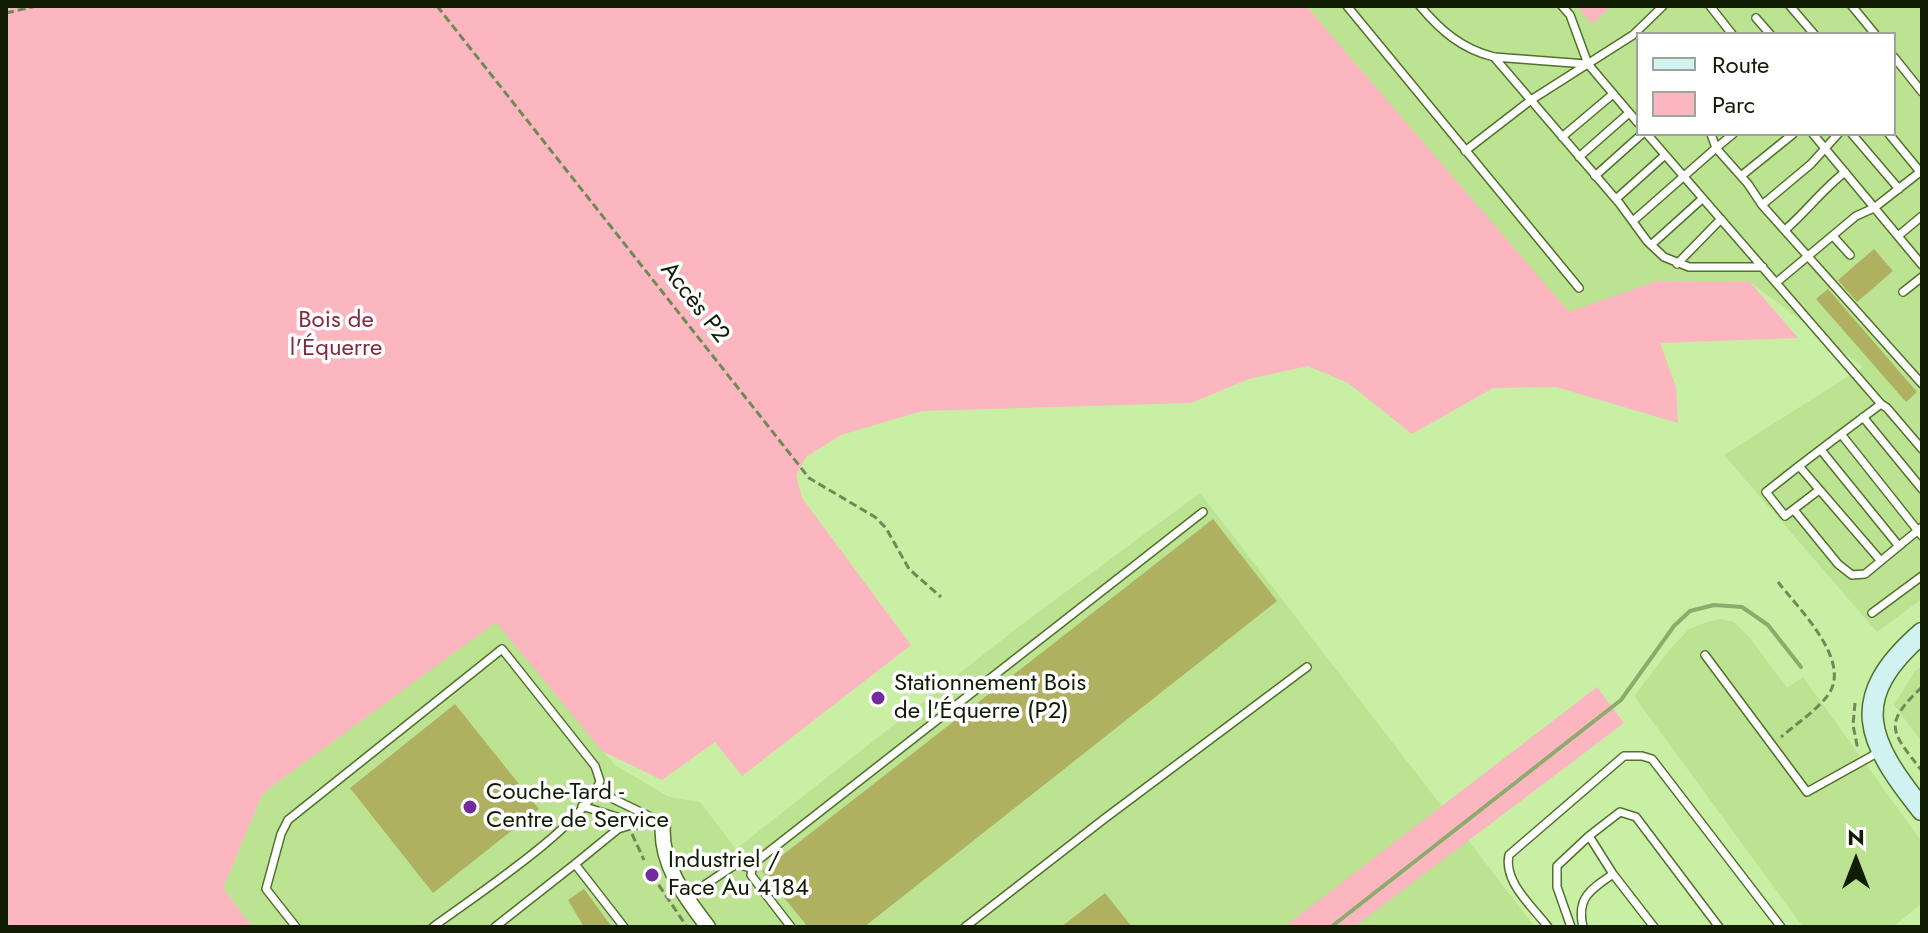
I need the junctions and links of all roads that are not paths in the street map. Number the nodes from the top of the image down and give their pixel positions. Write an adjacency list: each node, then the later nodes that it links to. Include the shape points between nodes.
1 (1347, 6): 35 (lane)
2 (1420, 6): 15 (lane, via 1458,43)
3 (1562, 6): 17 (lane)
4 (1663, 6): 9 (lane)
5 (1710, 6): 10 (lane)
6 (1790, 6): 12 (lane)
7 (1852, 6): 13 (lane)
8 (1756, 18): 11 (lane)
9 (1642, 32)
10 (1730, 32)
11 (1768, 32)
12 (1812, 32)
13 (1873, 32)
14 (1636, 36): 17 (lane)
15 (1494, 57): 17 (lane); 20 (lane)
16 (1896, 60): 18 (lane)
17 (1588, 64): 19 (lane); 20 (lane)
18 (1922, 92)
19 (1613, 94): 21 (lane); 32 (lane)
20 (1531, 100): 32 (lane); 35 (lane)
21 (1629, 113): 22 (lane); 37 (lane)
22 (1636, 121)
23 (1642, 136): 40 (lane)
24 (1646, 136): 36 (lane)
25 (1712, 136): 34 (lane)
26 (1731, 136): 34 (lane)
27 (1791, 136): 41 (lane)
28 (1815, 136): 33 (lane)
29 (1836, 136): 33 (lane)
30 (1854, 136): 43 (lane)
31 (1891, 136): 39 (lane)
32 (1562, 137): 37 (lane)
33 (1824, 147): 38 (lane); 46 (lane)
34 (1716, 148): 41 (lane); 42 (lane)
35 (1465, 151): 62 (lane)
36 (1665, 155): 42 (lane); 44 (lane)
37 (1579, 157): 40 (lane)
38 (1845, 172): 47 (lane); 51 (lane)
39 (1921, 173): 43 (lane)
40 (1595, 176): 44 (lane)
41 (1741, 176): 46 (lane)
42 (1683, 177): 45 (lane); 50 (lane)
43 (1899, 189): 47 (lane)
44 (1616, 199): 50 (lane)
45 (1702, 199): 49 (lane); 54 (lane)
46 (1762, 205): 51 (lane)
47 (1874, 208): 52 (lane); 53 (lane)
48 (1922, 216): 53 (lane)
49 (1721, 219): 58 (lane); 59 (lane)
50 (1633, 221): 54 (lane)
51 (1785, 230): 56 (lane)
52 (1833, 236): 55 (lane); 56 (lane)
53 (1898, 236): 57 (lane)
54 (1651, 245): 58 (lane)
55 (1850, 255)
56 (1808, 257): 61 (lane); 64 (lane)
57 (1921, 261)
58 (1677, 264): 59 (lane)
59 (1763, 267): 61 (lane)
60 (1922, 277): 63 (lane)
61 (1777, 282): 65 (lane)
62 (1579, 288)
63 (1903, 292)
64 (1922, 384)
65 (1881, 404): 66 (lane); 68 (lane)
66 (1863, 417): 67 (lane); 71 (lane)
67 (1841, 434): 69 (lane); 75 (lane)
68 (1922, 449)
69 (1821, 450): 70 (lane); 76 (lane)
70 (1799, 466): 72 (lane); 73 (lane, via 1766,492 1785,516)
71 (1922, 489)
72 (1819, 490): 73 (lane); 77 (lane)
73 (1794, 510): 77 (lane, via 1852,575 1865,574)
74 (1203, 512): 90 (lane)
75 (1920, 531): 76 (lane)
76 (1898, 545): 77 (lane)
77 (1880, 560)
78 (1922, 576): 79 (lane)
79 (1872, 613)
80 (1922, 633): 83 (street, via 1886,671 1873,705)
81 (1705, 655): 83 (lane, via 1807,792)
82 (1307, 667): 99 (lane)
83 (1881, 751): 86 (street)
84 (595, 790): 85 (lane); 87 (lane); 93 (lane, via 600,781 595,766 502,649 288,820 266,889)
85 (582, 806): 87 (lane); 94 (lane, via 547,842)
86 (1922, 810)
87 (663, 823): 89 (lane, via 618,829); 92 (street, via 666,857)
88 (1589, 836): 91 (lane); 101 (lane, via 1557,866 1555,876); 104 (lane, via 1620,812 1636,817)
89 (575, 864): 95 (lane); 96 (lane)
90 (751, 868): 92 (lane, via 736,864); 98 (lane)
91 (1613, 874): 102 (lane, via 1580,906); 103 (lane)
92 (687, 897): 97 (street)
93 (296, 927)
94 (433, 927)
95 (495, 927)
96 (624, 927)
97 (708, 927)
98 (791, 927)
99 (965, 927)
100 (1548, 927): 105 (lane, via 1510,878 1509,855 1624,756 1642,756 1652,759)
101 (1571, 927)
102 (1583, 927)
103 (1654, 927)
104 (1719, 927)
105 (1781, 927)

